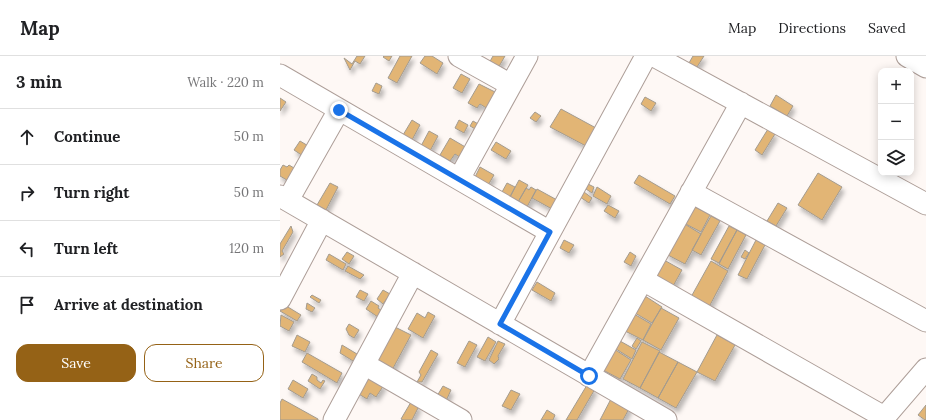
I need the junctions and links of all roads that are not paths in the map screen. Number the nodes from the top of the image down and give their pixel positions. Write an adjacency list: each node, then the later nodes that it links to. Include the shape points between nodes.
1 (459, 56): 8 (street)
2 (527, 56): 8 (street)
3 (646, 56): 16 (street)
4 (654, 56): 9 (street)
5 (907, 56): 6 (street)
6 (926, 67)
7 (280, 75): 10 (street)
8 (511, 85): 11 (street)
9 (741, 103): 12 (street); 14 (street)
10 (339, 110): 11 (street); 13 (street)
11 (459, 179): 16 (street)
12 (691, 192): 18 (street); 20 (street)
13 (284, 198): 15 (street)
14 (926, 204)
15 (322, 220): 17 (street); 19 (street)
16 (550, 232): 21 (street)
17 (413, 273): 21 (street); 22 (street)
18 (643, 280): 24 (street); 26 (street)
19 (280, 299)
20 (926, 321)
21 (500, 324): 24 (street)
22 (364, 364): 25 (street); 27 (street)
23 (926, 369): 26 (street)
24 (589, 376): 28 (street)
25 (453, 418)
26 (883, 418)
27 (334, 420)
28 (666, 420)

